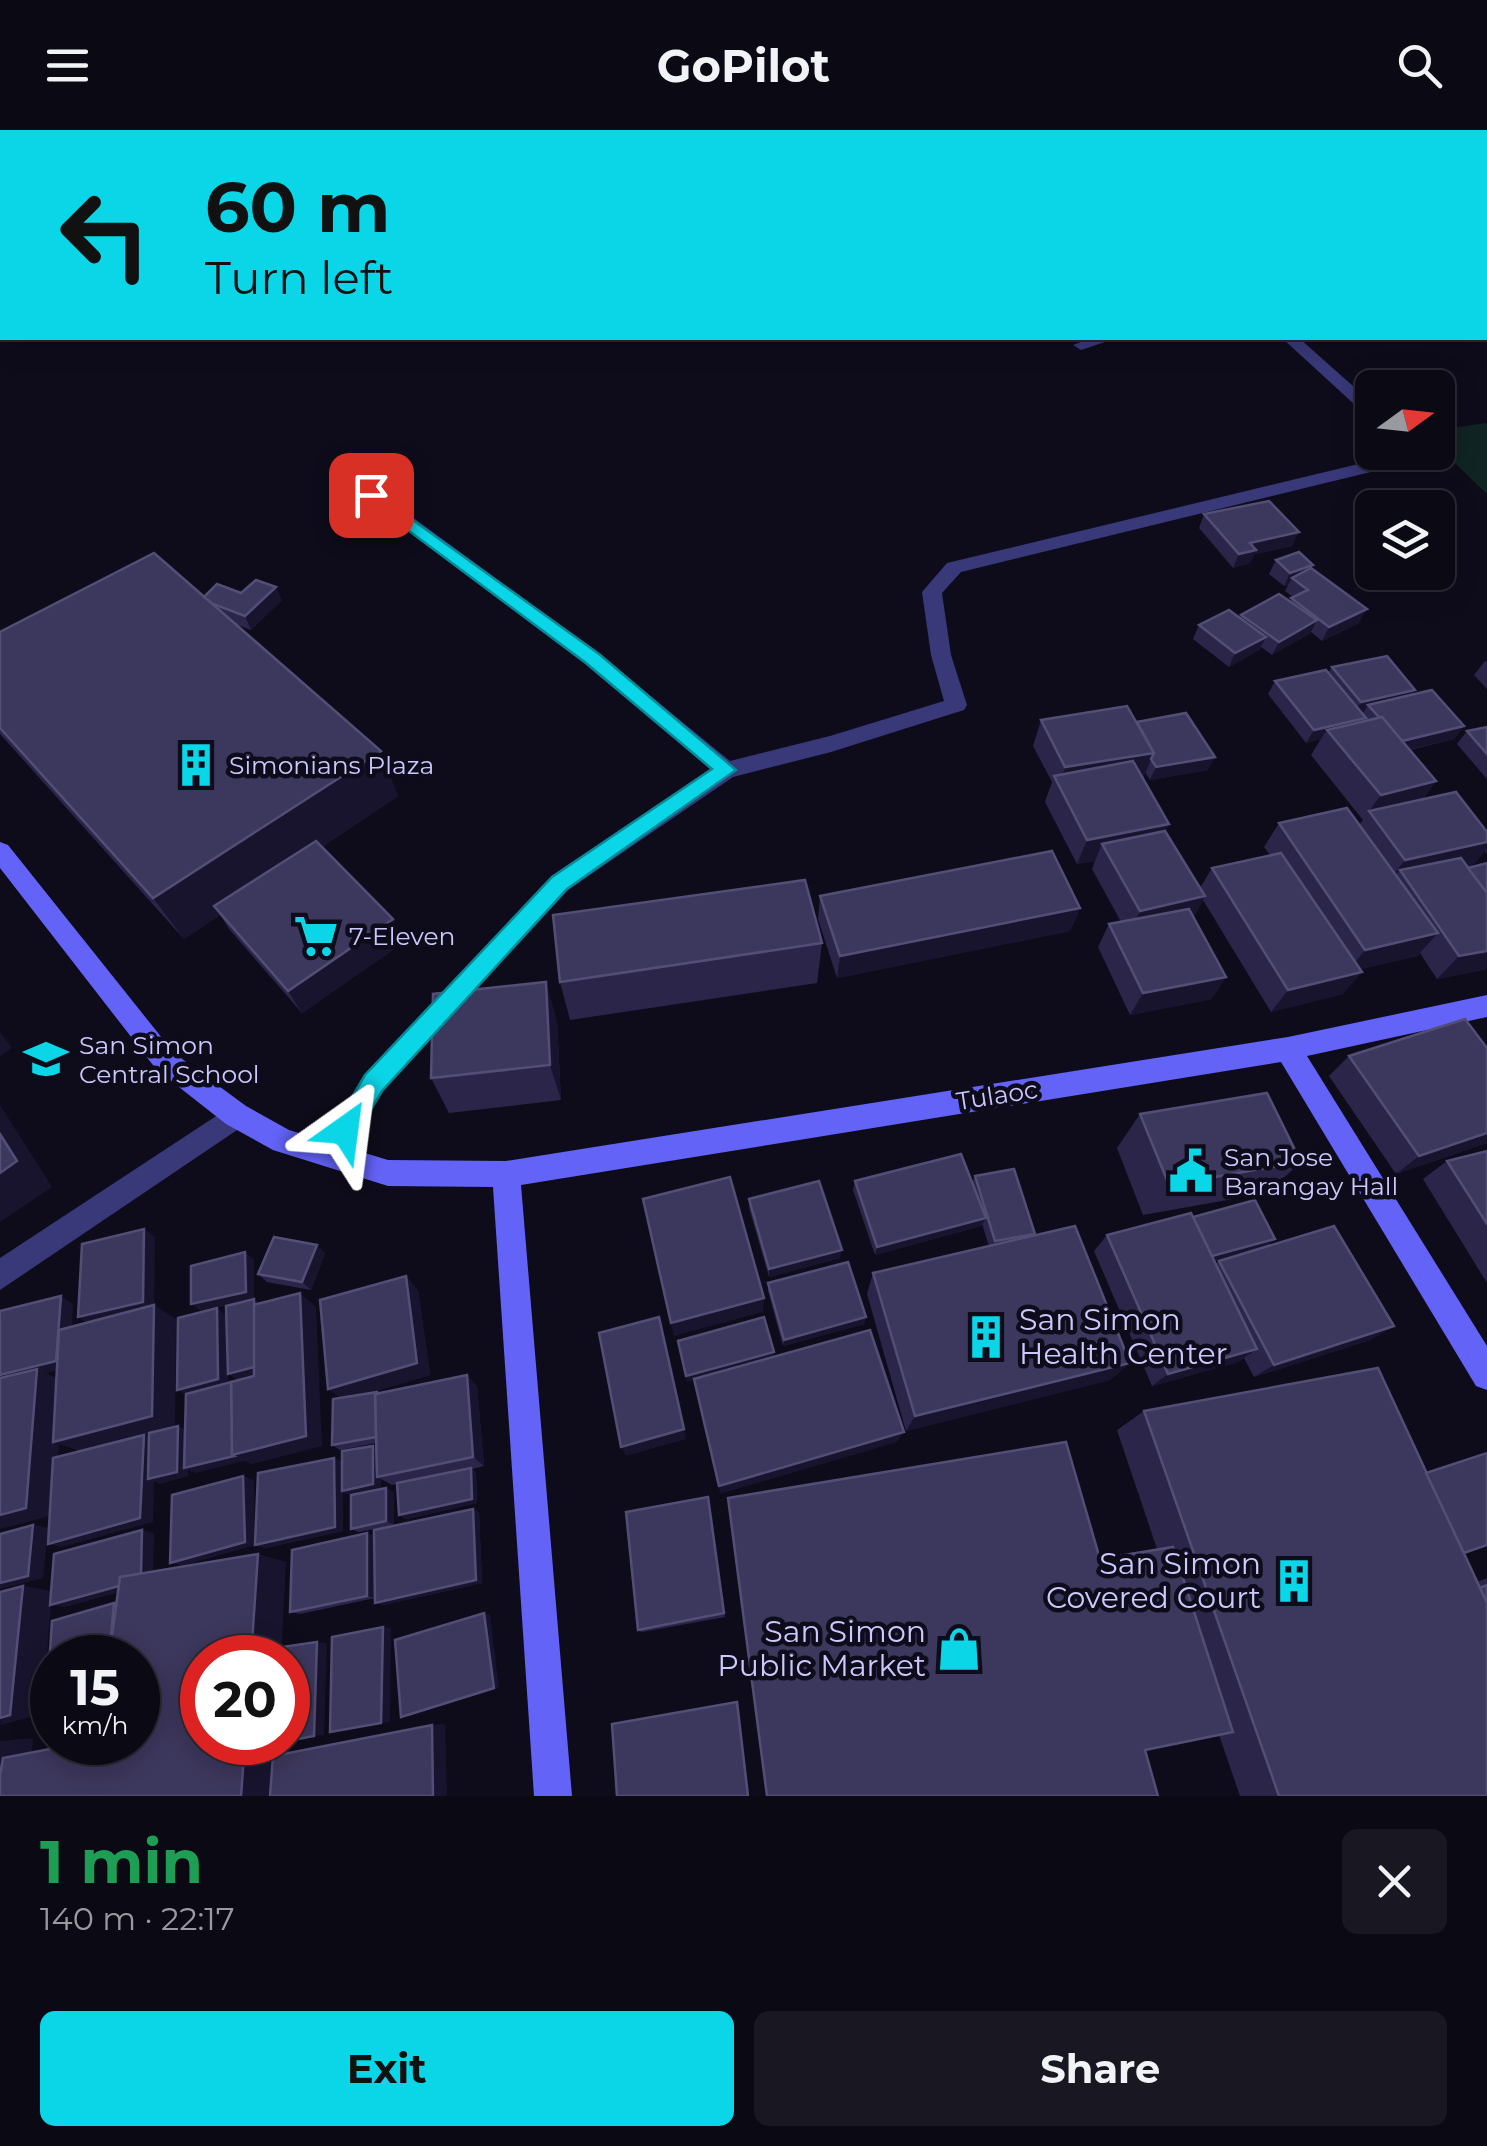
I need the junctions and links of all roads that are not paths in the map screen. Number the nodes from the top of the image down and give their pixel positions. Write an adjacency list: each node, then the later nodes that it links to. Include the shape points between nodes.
1 (1101, 340): 3 (lane)
2 (1292, 340): 4 (lane)
3 (1081, 345)
4 (1355, 397)
5 (1355, 470): 7 (lane, via 954,567 932,592 956,705)
6 (371, 495): 7 (lane, via 592,658)
7 (726, 770): 12 (lane, via 560,883 373,1083)
8 (0, 851): 11 (main road, Tulaoc, via 166,1061)
9 (1487, 1006): 10 (main road, Tulaoc)
10 (1288, 1049): 13 (main road, Tulaoc); 15 (main road)
11 (236, 1116): 12 (main road, Tulaoc, via 283,1141); 14 (lane)
12 (331, 1153): 13 (main road, Tulaoc, via 388,1173)
13 (506, 1174): 16 (main road)
14 (0, 1275)
15 (1487, 1375)
16 (552, 1796)

